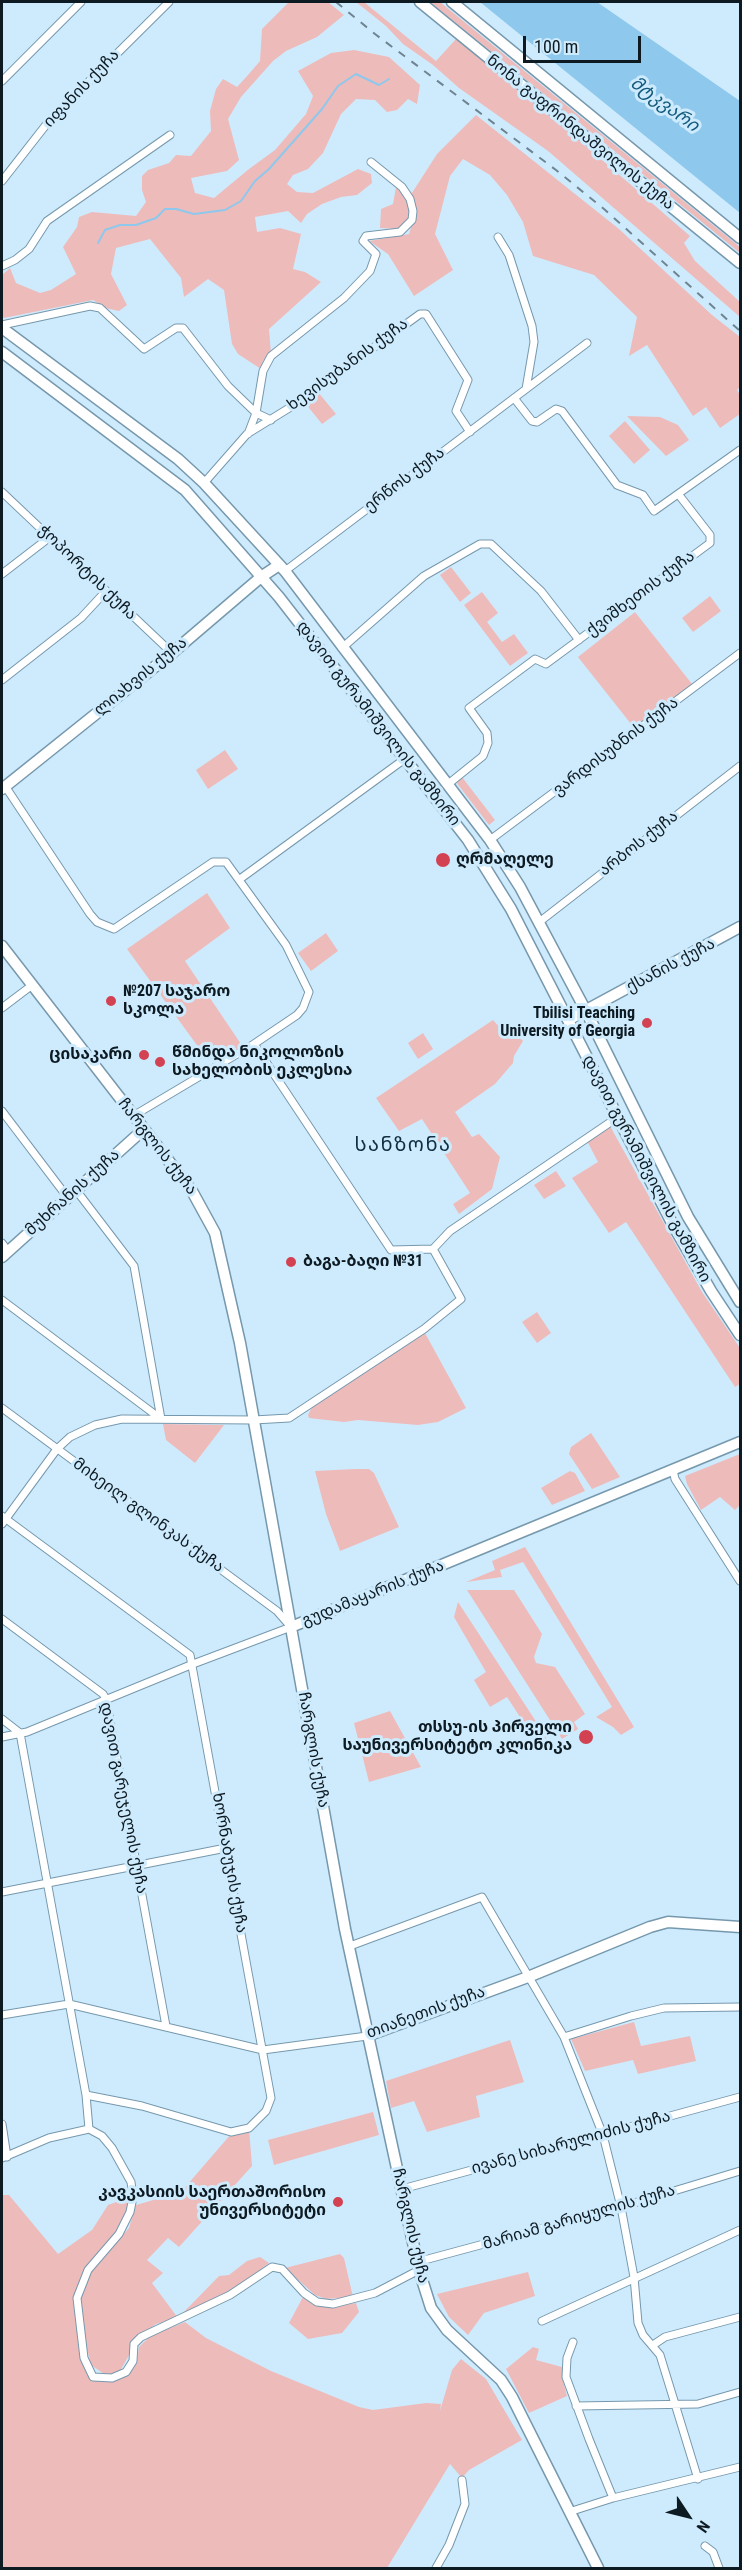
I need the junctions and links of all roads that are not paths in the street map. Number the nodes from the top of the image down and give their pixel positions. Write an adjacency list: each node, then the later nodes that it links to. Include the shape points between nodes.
1 (81, 2): 5 (street)
2 (169, 2): 8 (street, იფანის ქუჩა, via 49,121)
3 (420, 2): 11 (main road, ნონა გაფრინდაშვილის ქუჩა)
4 (452, 2): 10 (main road, ნონა გაფრინდაშვილის ქუჩა)
5 (2, 81)
6 (170, 135): 12 (street, via 47,221 29,249)
7 (371, 162): 18 (street, ხევისუბანის ქუჩა, via 402,187 410,199 412,220 400,232 366,236 363,241 376,254 370,271 344,298 271,356 263,371)
8 (2, 181)
9 (498, 237): 16 (street, via 510,255 532,326 534,342)
10 (741, 238)
11 (741, 263)
12 (2, 266)
13 (2, 327): 18 (street, via 90,306 100,308 144,349 176,328 183,328 228,386); 23 (main road, დავით გურამიშვილის გამზირი, via 178,459)
14 (587, 344): 16 (street, ერწოს ქუჩა)
15 (2, 352): 29 (main road, დავით გურამიშვილის გამზირი, via 185,490)
16 (526, 389): 17 (street, ერწოს ქუჩა)
17 (514, 398): 20 (street, ერწოს ქუჩა); 25 (street, via 532,421 537,422 556,409 562,411 617,485 643,495 654,511)
18 (256, 413): 19 (street); 21 (street, ხევისუბანის ქუჩა)
19 (271, 420): 20 (street, ხევისუბანის ქუჩა, via 420,314 426,314 468,380 456,411); 21 (street, ხევისუბანის ქუჩა)
20 (470, 432): 27 (street, ერწოს ქუჩა)
21 (247, 435): 23 (street, ხევისუბანის ქუჩა)
22 (741, 450): 25 (street)
23 (204, 483): 27 (main road, დავით გურამიშვილის გამზირი)
24 (2, 492): 26 (street, ჭოპორტის ქუჩა)
25 (679, 495): 31 (street, ქვიშხეთის ქუჩა, via 710,535 710,543)
26 (50, 537): 28 (street); 30 (street, ჭოპორტის ქუჩა)
27 (282, 568): 29 (main road, ლიახვის ქუჩა); 32 (main road, დავით გურამიშვილის გამზირი)
28 (2, 574)
29 (261, 577): 33 (main road, ლიახვის ქუჩა); 36 (main road, დავით გურამიშვილის გამზირი)
30 (106, 591): 33 (street, ჭოპორტის ქუჩა); 35 (street, via 81,618)
31 (579, 640): 32 (street, ქვიშხეთის ქუჩა, via 541,591 492,544 480,544 424,576); 38 (street, ქვიშხეთის ქუჩა, via 546,664 535,659 469,708 487,733 488,743 483,756)
32 (341, 648): 38 (main road, დავით გურამიშვილის გამზირი)
33 (172, 653): 39 (main road, ლიახვის ქუჩა)
34 (741, 653): 42 (street, ვარდისუბნის ქუჩა)
35 (2, 680)
36 (405, 758): 41 (main road, დავით გურამიშვილის გამზირი); 44 (street)
37 (741, 766): 45 (street, არბოს ქუჩა)
38 (447, 785): 40 (main road, დავით გურამიშვილის გამზირი)
39 (3, 787): 44 (street, via 90,914 97,922 114,929 213,862 226,862)
40 (482, 831): 41 (main road, via 478,840); 42 (main road, დავით გურამიშვილის გამზირი)
41 (468, 840): 43 (main road, დავით გურამიშვილის გამზირი)
42 (493, 845): 43 (main road); 45 (main road, დავით გურამიშვილის გამზირი)
43 (482, 861): 51 (main road, დავით გურამიშვილის გამზირი)
44 (240, 879): 52 (street, via 286,945 309,992 297,1015)
45 (538, 923): 50 (main road, დავით გურამიშვილის გამზირი)
46 (741, 927): 50 (main road, ქსანის ქუჩა)
47 (2, 946): 48 (main road, ჩარგლის ქუჩა)
48 (31, 986): 49 (street); 54 (main road, ჩარგლის ქუჩა)
49 (2, 1008)
50 (586, 1011): 51 (main road, ქსანის ქუჩა); 61 (main road, დავით გურამიშვილის გამზირი, via 688,1217)
51 (568, 1020): 55 (main road, დავით გურამიშვილის გამზირი)
52 (254, 1044): 54 (street); 58 (street, via 391,1250)
53 (2, 1111): 57 (street)
54 (133, 1116): 56 (main road, ჩარგლის ქუჩა)
55 (618, 1117): 58 (street, via 456,1227); 62 (main road, დავით გურამიშვილის გამზირი, via 673,1225)
56 (144, 1130): 57 (main road, მუხრანის ქუჩა); 65 (main road, ჩარგლის ქუჩა, via 192,1191 215,1233)
57 (72, 1194): 59 (main road, მუხრანის ქუჩა); 64 (street, via 134,1266)
58 (433, 1249): 65 (street, via 461,1299 424,1329 289,1418)
59 (4, 1250)
60 (2, 1300): 64 (street)
61 (741, 1302)
62 (741, 1335)
63 (2, 1408): 67 (street, მიხეილ გლინკას ქუჩა)
64 (161, 1419): 65 (street); 67 (street, via 122,1419 95,1425 70,1437)
65 (254, 1420): 72 (main road, ჩარგლის ქუჩა)
66 (741, 1442): 68 (main road, გუდამაყარის ქუჩა)
67 (57, 1449): 69 (street); 72 (street, მიხეილ გლინკას ქუჩა, via 277,1611)
68 (673, 1470): 70 (street); 72 (main road, გუდამაყარის ქუჩა)
69 (3, 1520): 73 (street, via 190,1655)
70 (741, 1581)
71 (2, 1618): 74 (street, დავით გარეჯელის ქუჩა)
72 (291, 1627): 73 (street, გუდამაყარის ქუჩა); 83 (main road, ჩარგლის ქუჩა)
73 (193, 1664): 74 (street, გუდამაყარის ქუჩა); 78 (street, ხორნაბუჯის ქუჩა)
74 (106, 1699): 76 (street, გუდამაყარის ქუჩა); 79 (street, დავით გარეჯელის ქუჩა)
75 (2, 1719): 76 (street)
76 (20, 1733): 77 (street, გუდამაყარის ქუჩა); 80 (street)
77 (2, 1737)
78 (226, 1848): 79 (street); 91 (street, ხორნაბუჯის ქუჩა)
79 (137, 1866): 80 (street); 88 (street, დავით გარეჯელის ქუჩა)
80 (46, 1883): 81 (street); 85 (street)
81 (2, 1892)
82 (741, 1927): 84 (main road, თიანეთის ქუჩა, via 668,1922)
83 (350, 1946): 84 (street, via 482,1898); 89 (main road, ჩარგლის ქუჩა)
84 (528, 1977): 89 (main road, თიანეთის ქუჩა); 90 (street)
85 (69, 2004): 87 (street, თიანეთის ქუჩა); 88 (street, თიანეთის ქუჩა); 92 (street)
86 (741, 2007): 90 (street, via 664,2008)
87 (2, 2015)
88 (166, 2026): 91 (street, თიანეთის ქუჩა)
89 (367, 2036): 91 (street, თიანეთის ქუჩა); 99 (main road, ჩარგლის ქუჩა)
90 (564, 2037): 96 (street)
91 (263, 2050): 92 (street, ხორნაბუჯის ქუჩა, via 272,2098 266,2111 249,2128 231,2132 210,2128 142,2106)
92 (86, 2095): 95 (street)
93 (741, 2097): 96 (street, ივანე სიხარულიძის ქუჩა)
94 (2, 2124): 97 (street)
95 (89, 2129): 97 (street, via 49,2138); 102 (street, მარიამ გარიყულის ქუჩა, via 112,2148 131,2182 133,2197 119,2234 88,2270 77,2298 84,2358 93,2377 112,2378 126,2372 133,2361 134,2344 141,2337 230,2295 272,2267 282,2269 317,2302 333,2304 375,2293)
96 (603, 2135): 99 (street, ივანე სიხარულიძის ქუჩა); 100 (street)
97 (4, 2158)
98 (741, 2171): 100 (street, მარიამ გარიყულის ქუჩა)
99 (402, 2189): 102 (main road, ჩარგლის ქუჩა)
100 (621, 2207): 102 (street, მარიამ გარიყულის ქუჩა); 103 (street)
101 (741, 2230): 103 (street)
102 (418, 2266): 115 (main road, ჩარგლის ქუჩა, via 436,2316 505,2386)
103 (634, 2277): 105 (street); 107 (street, via 638,2323)
104 (741, 2317): 107 (street, via 665,2337)
105 (542, 2321)
106 (573, 2342): 110 (street, via 566,2377)
107 (653, 2345): 109 (street)
108 (741, 2392): 109 (street, via 698,2404)
109 (677, 2405): 110 (street); 112 (street)
110 (576, 2406): 114 (street)
111 (741, 2467): 112 (street)
112 (698, 2479): 114 (street)
113 (462, 2480): 117 (street, via 465,2504)
114 (614, 2498): 115 (street)
115 (569, 2512): 118 (main road, ჩარგლის ქუჩა)
116 (705, 2546): 119 (street, via 713,2552)
117 (436, 2568)
118 (598, 2568)
119 (718, 2568)

